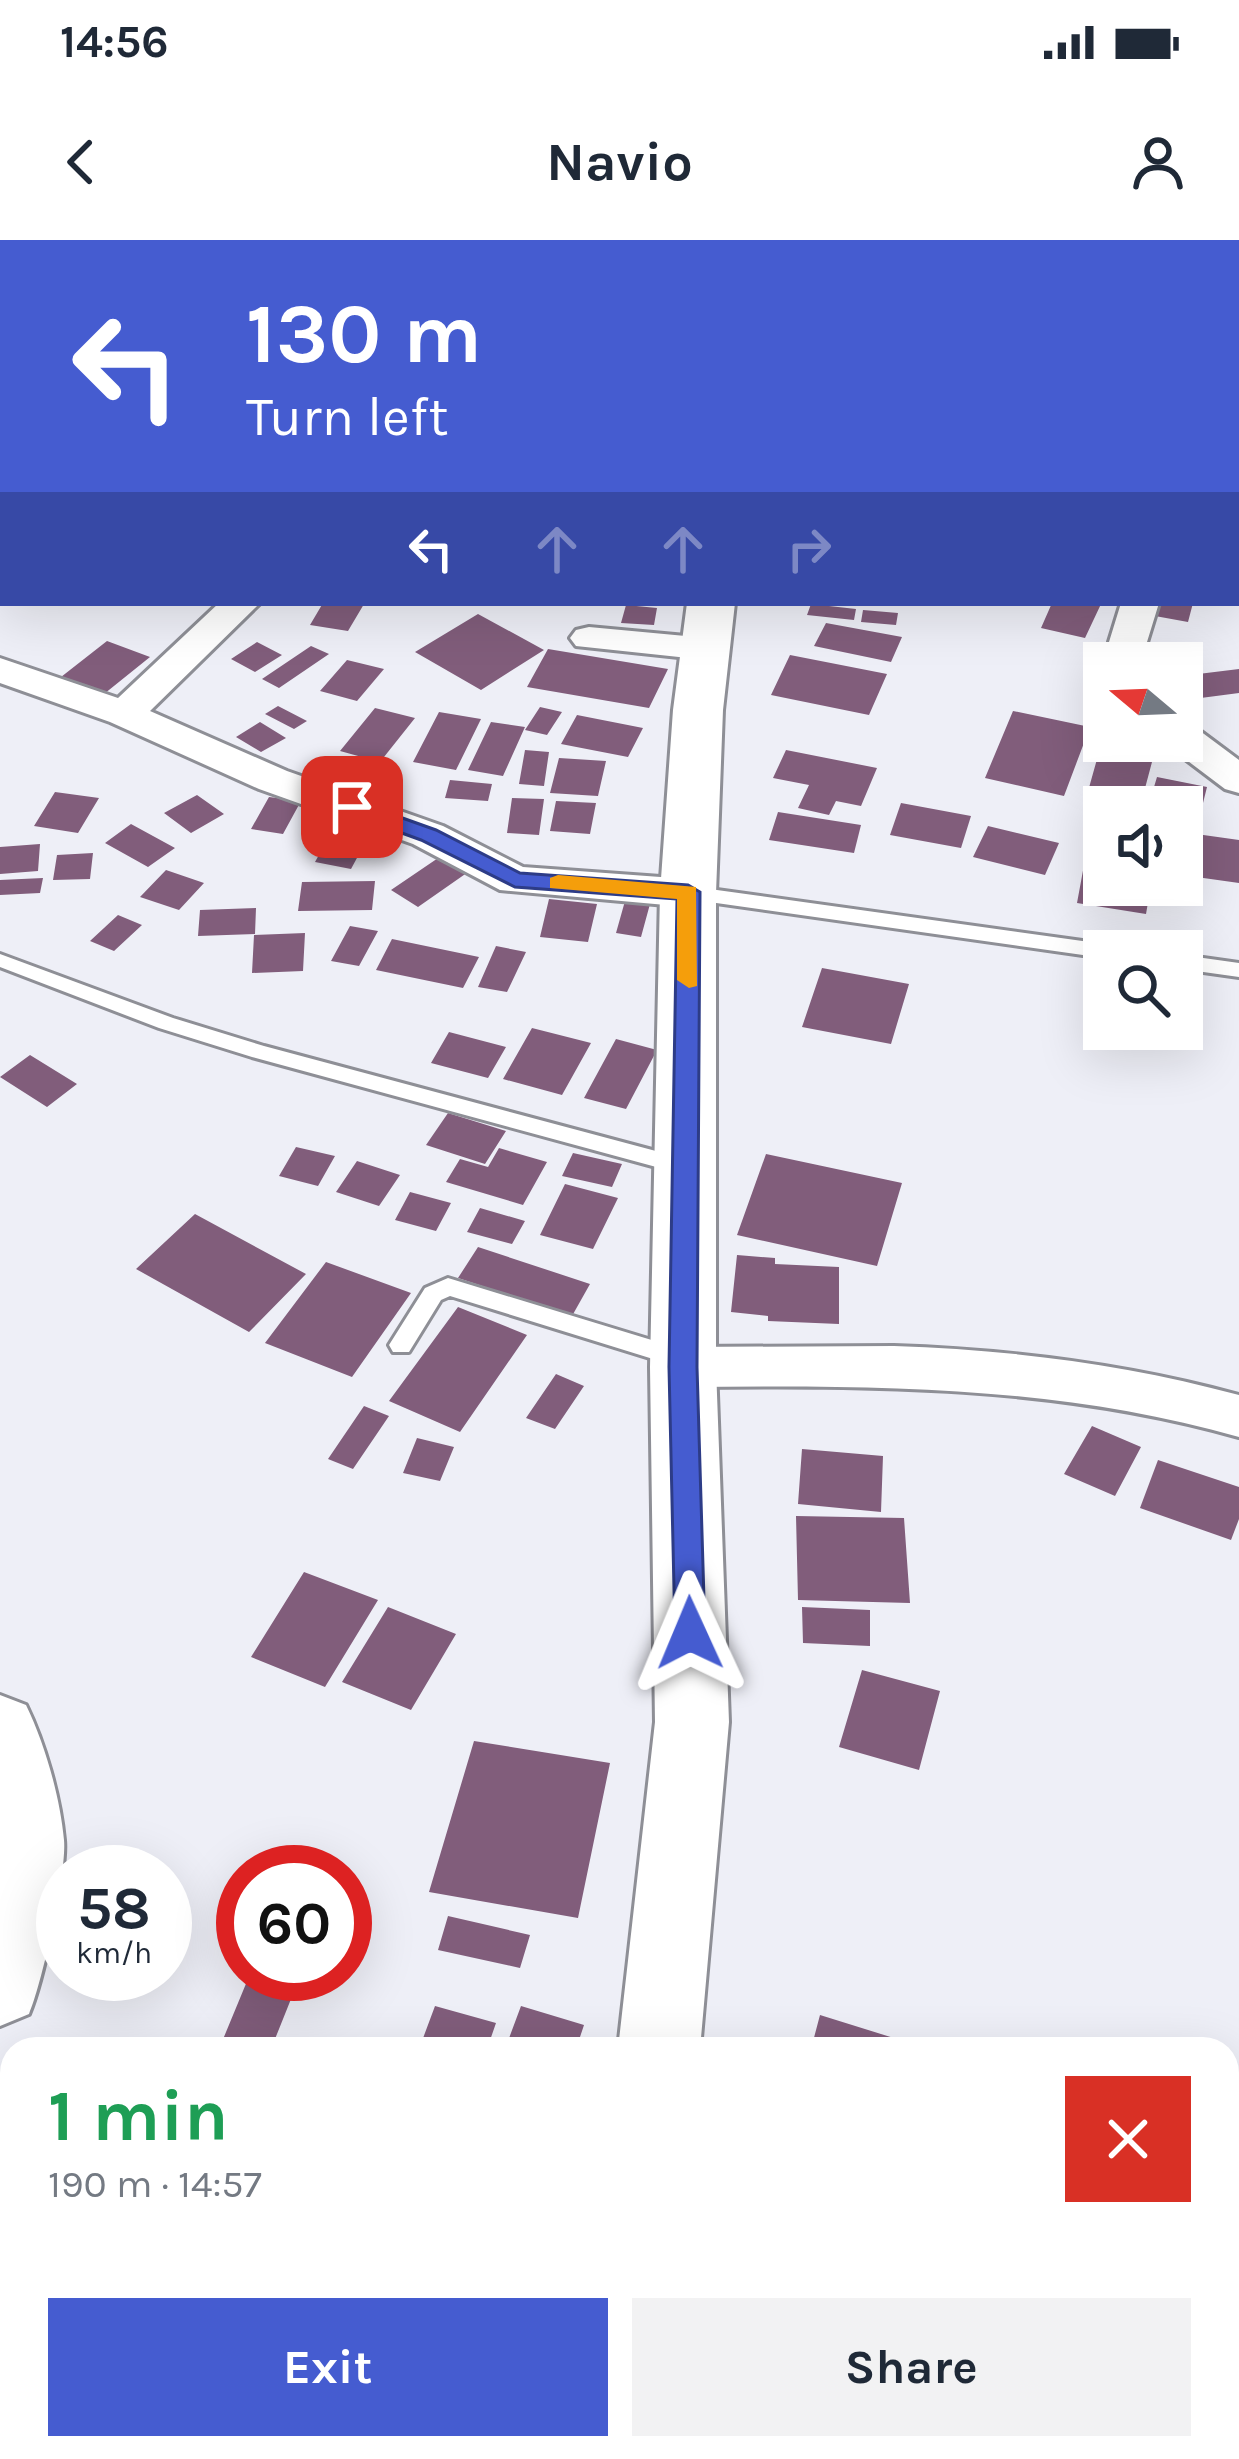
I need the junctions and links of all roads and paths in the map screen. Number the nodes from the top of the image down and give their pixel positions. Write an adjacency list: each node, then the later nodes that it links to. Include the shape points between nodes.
1 (238, 606): 7 (street)
2 (1139, 606): 5 (street)
3 (709, 626): 4 (street); 10 (main road)
4 (589, 638)
5 (1128, 642)
6 (0, 670): 7 (street)
7 (124, 714): 10 (street, via 273,780 428,835 515,880)
8 (1203, 752): 9 (street)
9 (1239, 780)
10 (688, 892): 11 (lane); 15 (main road)
11 (1083, 948)
12 (2, 960): 15 (lane, via 260,1052)
13 (1203, 965): 14 (lane)
14 (1239, 970)
15 (685, 1167): 17 (main road)
16 (401, 1345): 17 (lane, via 434,1294 448,1287)
17 (683, 1363): 18 (street, via 966,1366 1170,1394); 21 (main road, via 692,1722)
18 (1239, 1416)
19 (0, 1727): 20 (main road, via 26,1843)
20 (0, 1987)
21 (660, 2037)

